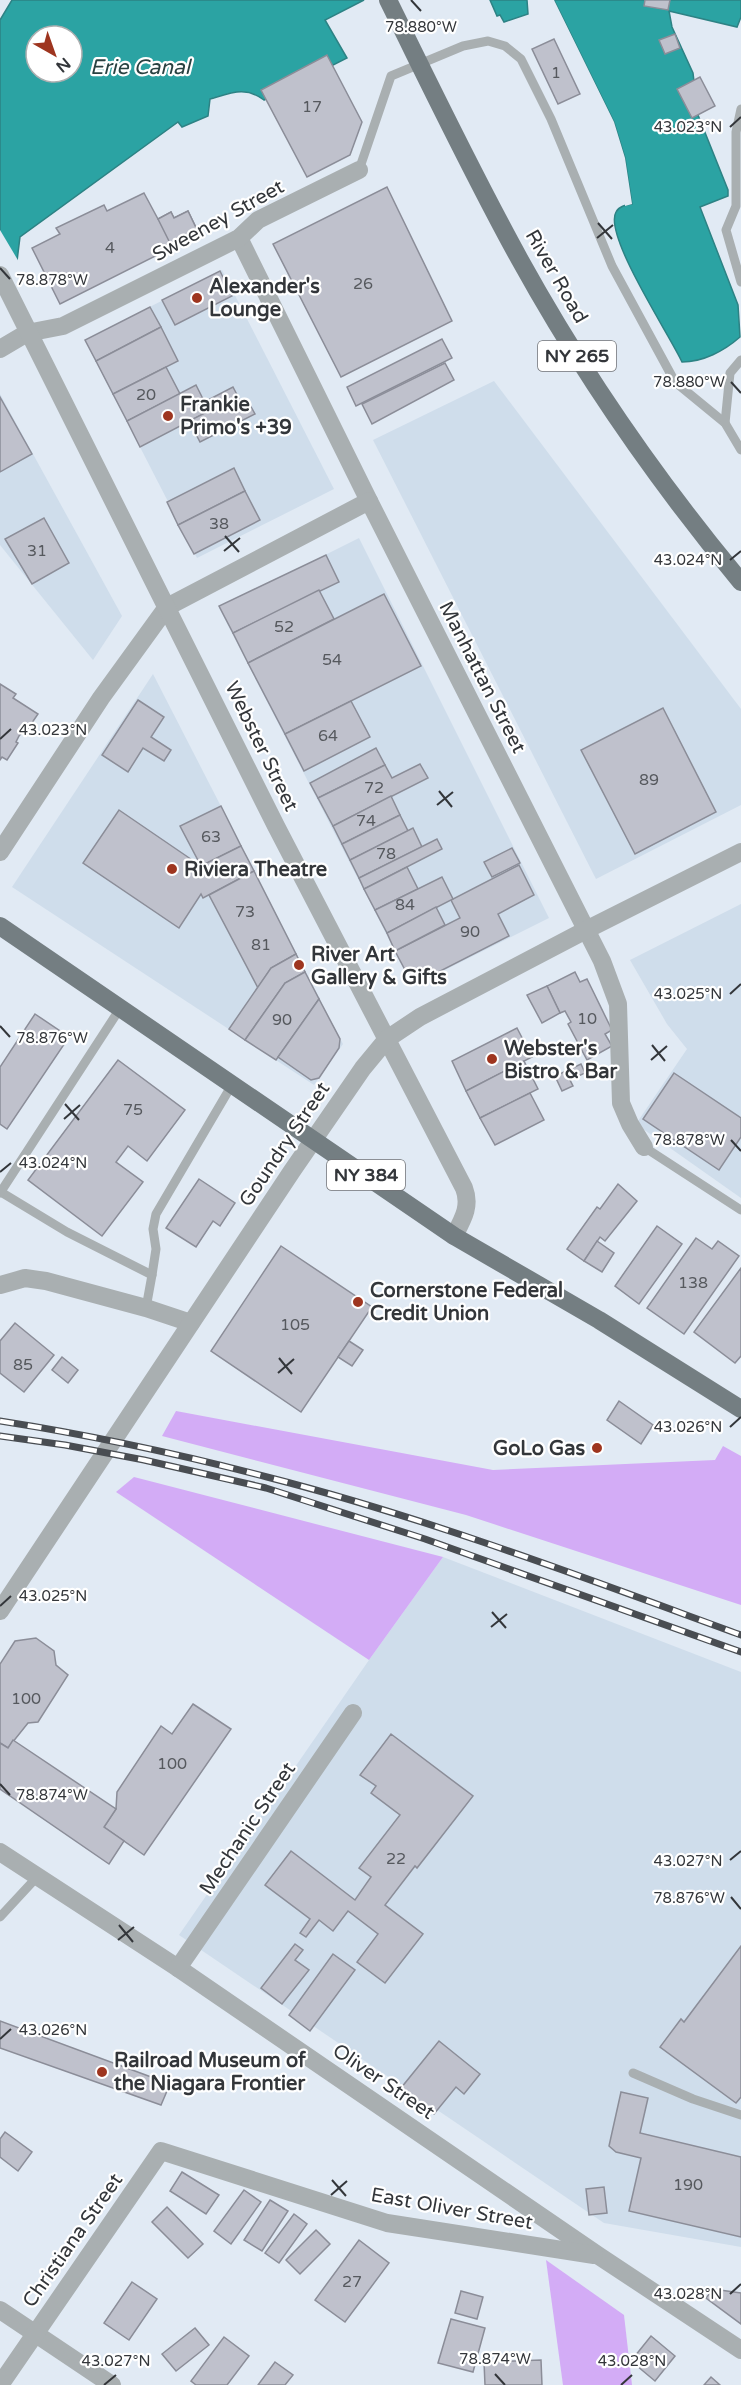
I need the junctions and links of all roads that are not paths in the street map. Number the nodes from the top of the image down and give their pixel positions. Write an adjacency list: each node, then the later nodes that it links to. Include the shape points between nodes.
1 (388, 0): 13 (main road, River Road / NY 265, via 520,260 575,353 635,446)
2 (741, 109): 6 (lane, via 736,132 736,206 726,230)
3 (359, 170): 4 (street, Sweeney Street, via 258,220); 10 (lane, via 392,76 463,46 488,41 505,46 521,59 551,119 612,266 675,382)
4 (239, 238): 7 (street, Sweeney Street, via 63,326); 12 (street, Manhattan Street)
5 (3, 280): 7 (street, Webster Street)
6 (741, 282)
7 (27, 333): 8 (street, Sweeney Street); 14 (street, Webster Street)
8 (0, 349)
9 (741, 360): 10 (lane, via 730,373)
10 (725, 423): 11 (lane)
11 (741, 450)
12 (369, 501): 14 (street); 18 (street, Manhattan Street)
13 (741, 582)
14 (166, 607): 15 (street); 20 (street, Webster Street)
15 (0, 852)
16 (741, 852): 18 (street, Goundry Street)
17 (0, 926): 19 (main road, NY 384)
18 (586, 930): 20 (street, Goundry Street, via 420,1017); 23 (street, Manhattan Street, via 618,1004 621,1103)
19 (121, 1007): 21 (main road, NY 384); 25 (lane)
20 (387, 1039): 22 (street, Goundry Street); 28 (street, Webster Street, via 467,1196 465,1216)
21 (233, 1083): 22 (main road, NY 384); 29 (lane, via 156,1214)
22 (314, 1139): 28 (main road, NY 384); 32 (street, Goundry Street)
23 (644, 1147): 27 (lane)
24 (0, 1173): 25 (lane)
25 (9, 1179): 26 (lane)
26 (0, 1192): 29 (lane)
27 (741, 1210)
28 (454, 1236): 33 (main road, NY 384)
29 (152, 1275): 31 (lane)
30 (0, 1285): 31 (street, via 25,1278 46,1281)
31 (146, 1308): 32 (street)
32 (191, 1323): 34 (street, Goundry Street)
33 (741, 1409)
34 (0, 1611)
35 (353, 1713): 39 (street, Mechanic Street)
36 (0, 1852): 37 (street, Oliver Street)
37 (38, 1877): 38 (lane); 39 (street, Oliver Street)
38 (0, 1917)
39 (178, 1968): 43 (street, Oliver Street)
40 (633, 2073): 41 (lane)
41 (741, 2115)
42 (161, 2151): 43 (street, East Oliver Street, via 387,2223); 45 (street, Christiana Street)
43 (599, 2256): 46 (street, Oliver Street)
44 (0, 2310): 45 (street)
45 (35, 2334): 47 (street, Christiana Street); 48 (street)
46 (741, 2349)
47 (0, 2385)
48 (112, 2385)

